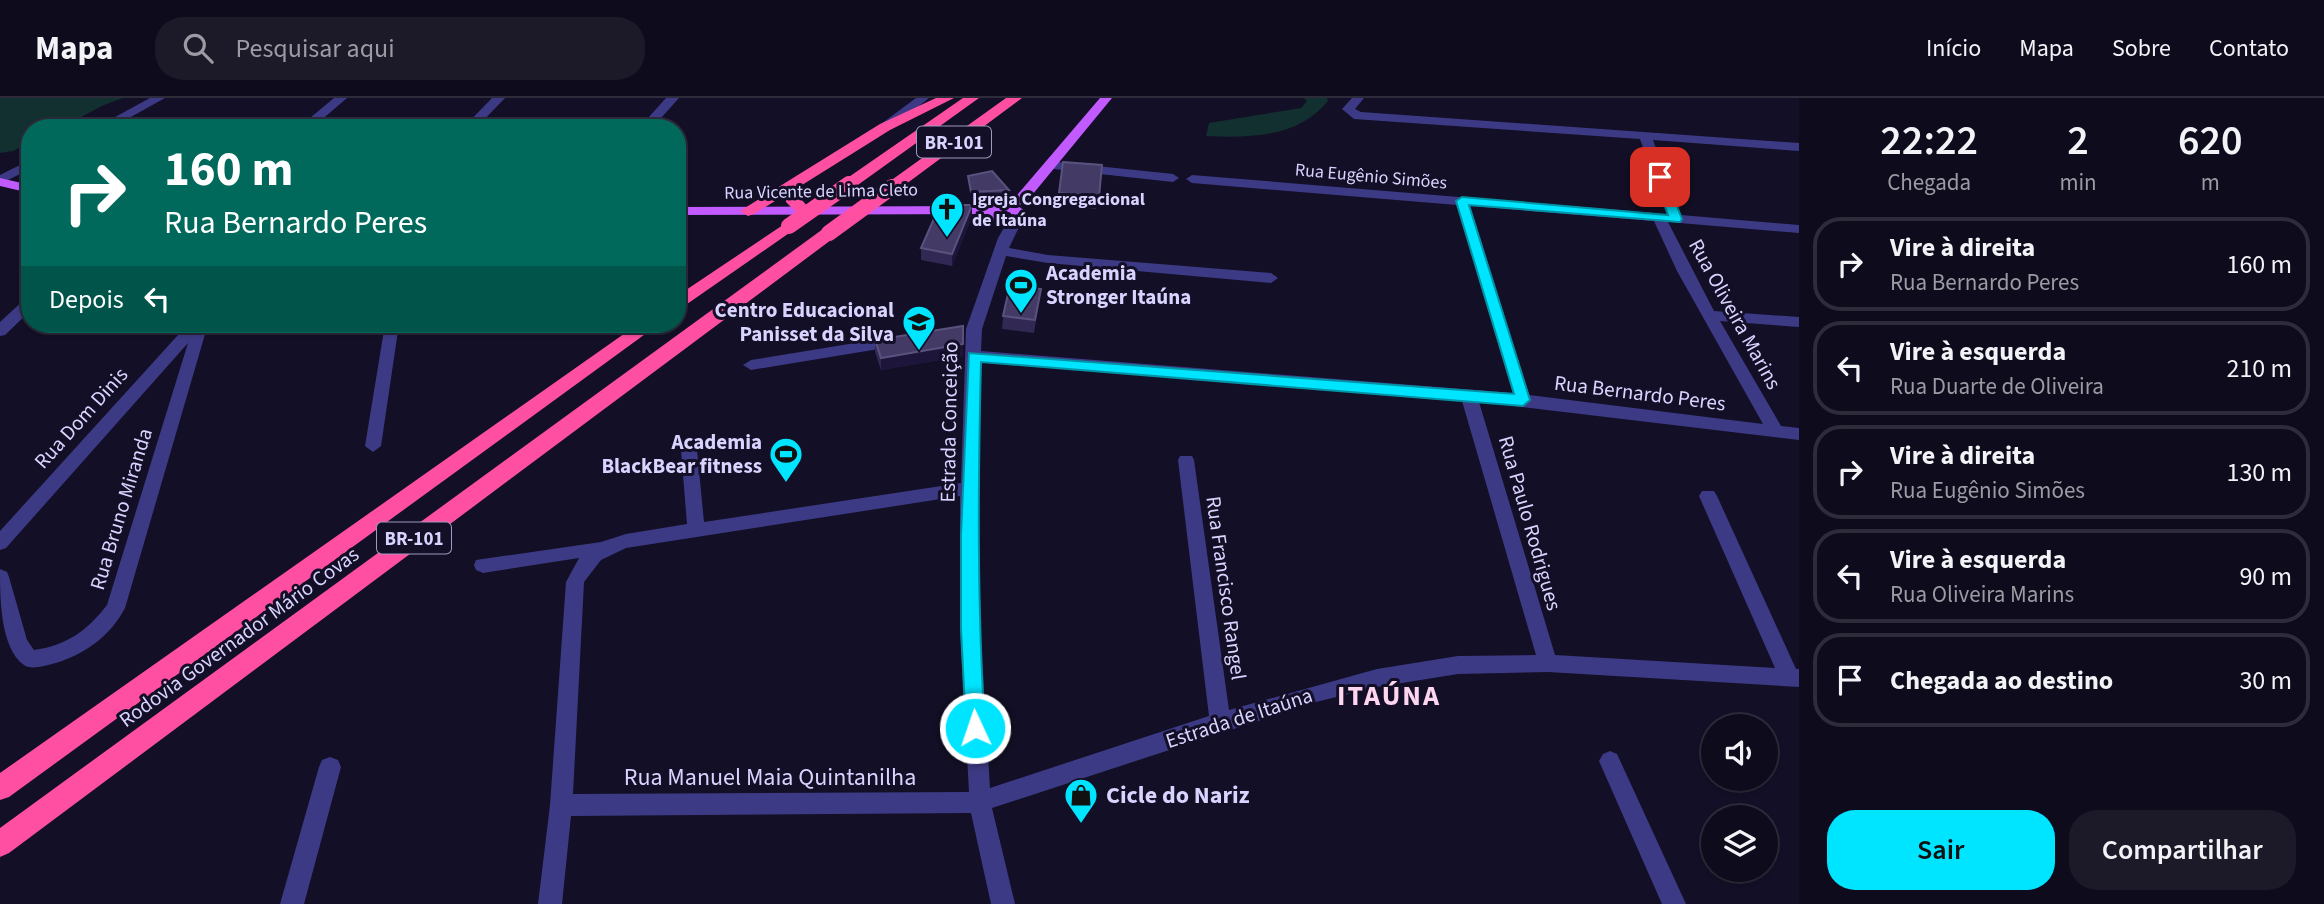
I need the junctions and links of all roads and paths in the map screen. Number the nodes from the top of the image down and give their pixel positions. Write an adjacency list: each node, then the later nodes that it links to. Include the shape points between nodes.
1 (159, 98): 11 (street)
2 (341, 98): 12 (street)
3 (499, 98): 13 (street)
4 (673, 98): 14 (street)
5 (923, 98): 15 (street)
6 (947, 98): 15 (highway)
7 (971, 98): 36 (highway, BR-101, bridge)
8 (1015, 98): 70 (highway, Rodovia Governador Mário Covas / BR-101, bridge)
9 (1106, 98): 18 (main road, Estrada Conceição)
10 (1358, 98): 16 (street, via 1348,109 1361,116)
11 (118, 119)
12 (315, 119)
13 (478, 119)
14 (653, 119)
15 (885, 127): 23 (highway)
16 (1645, 135): 17 (street); 32 (street, Rua Oliveira Marins)
17 (1799, 147)
18 (1049, 165): 20 (street); 29 (main road, Estrada Conceição, via 1023,197 1023,206)
19 (21, 169): 22 (street)
20 (1174, 178)
21 (1192, 179): 25 (street, Rua Eugênio Simões)
22 (0, 181): 24 (main road)
23 (794, 184): 26 (highway, via 792,199); 28 (highway)
24 (21, 187)
25 (1462, 201): 31 (street, Rua Eugênio Simões); 49 (street)
26 (803, 210): 28 (main road, Rua Vicente de Lima Cleto); 30 (main road, Rua Vicente de Lima Cleto, via 964,210)
27 (686, 211): 28 (main road, Rua Vicente de Lima Cleto)
28 (748, 211)
29 (1014, 212): 30 (main road); 34 (street, Estrada Conceição)
30 (995, 215): 34 (street)
31 (1659, 218): 32 (street, Rua Eugênio Simões); 38 (street, Rua Oliveira Marins)
32 (1676, 219): 33 (street, Rua Eugênio Simões)
33 (1799, 229)
34 (1004, 244): 35 (street, via 1048,259); 46 (street, Estrada Conceição, via 967,330)
35 (1270, 278)
36 (686, 298)
37 (21, 311): 40 (street)
38 (1712, 316): 39 (street); 50 (street, Rua Oliveira Marins)
39 (1799, 322)
40 (0, 331)
41 (188, 333): 58 (street, Rua Dom Dinis)
42 (198, 333): 61 (street, Rua Bruno Miranda, via 115,608 102,627 62,654 30,659 18,645)
43 (391, 333): 52 (street)
44 (637, 333): 67 (highway, Rodovia Governador Mário Covas / BR-101)
45 (908, 339): 47 (street)
46 (974, 356): 48 (street, Rua Bernardo Peres); 55 (street, Estrada Conceição)
47 (751, 365)
48 (1469, 396): 49 (street, Rua Bernardo Peres); 62 (street, Rua Paulo Rodrigues)
49 (1523, 400): 50 (street, Rua Bernardo Peres)
50 (1775, 430): 51 (street, Rua Bernardo Peres)
51 (1799, 434)
52 (373, 446)
53 (689, 450): 57 (street)
54 (1185, 460): 64 (street, Rua Francisco Rangel)
55 (969, 488): 57 (street); 68 (street, Estrada Conceição, via 970,629)
56 (1708, 496): 63 (street)
57 (696, 529): 59 (street)
58 (0, 543)
59 (602, 547): 60 (street); 69 (street, via 580,567 575,582)
60 (483, 565)
61 (0, 578)
62 (1548, 663): 63 (street, Estrada de Itaúna); 64 (street, Estrada de Itaúna, via 1458,665 1377,678)
63 (1794, 678)
64 (1220, 722): 68 (street, Estrada de Itaúna)
65 (1610, 761): 74 (street)
66 (330, 767): 71 (street)
67 (0, 788)
68 (980, 802): 69 (street, Rua Manuel Maia Quintanilha); 73 (street, Estrada Conceição)
69 (561, 805): 72 (street)
70 (0, 844)
71 (292, 904)
72 (550, 904)
73 (1003, 904)
74 (1674, 904)

